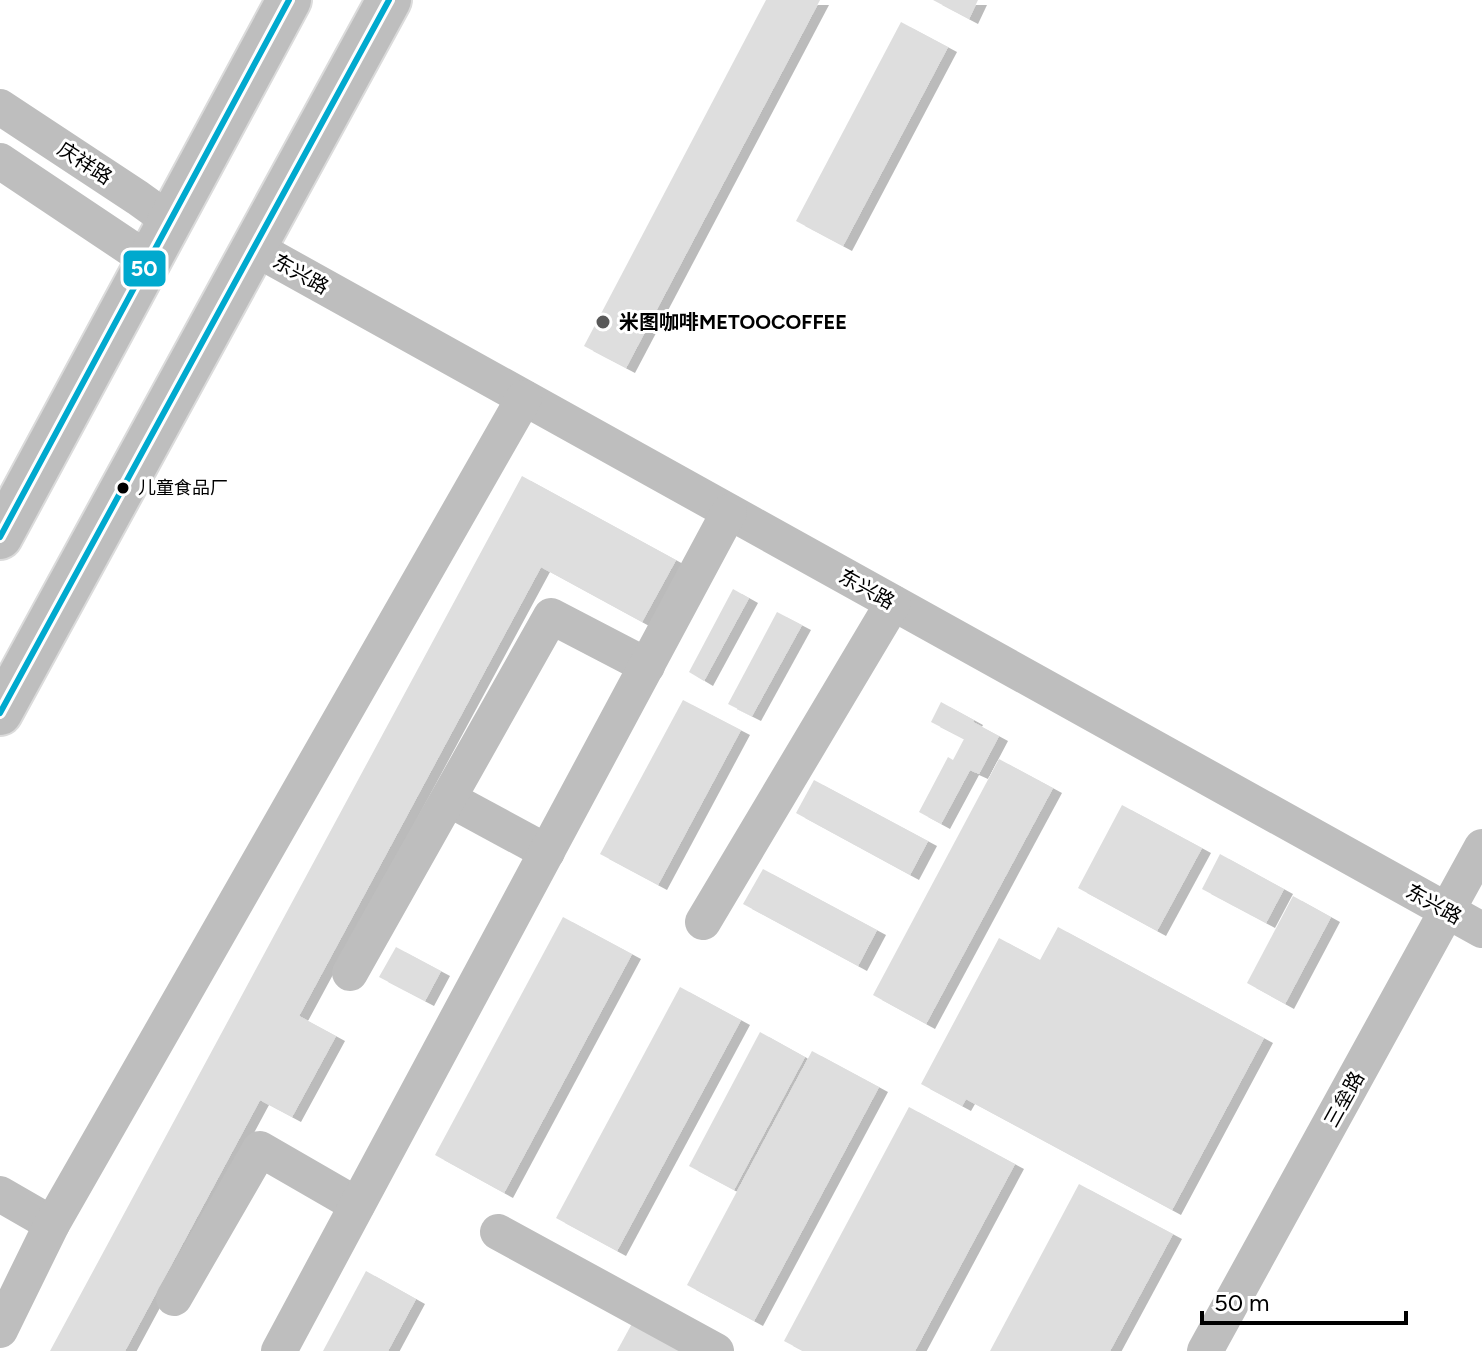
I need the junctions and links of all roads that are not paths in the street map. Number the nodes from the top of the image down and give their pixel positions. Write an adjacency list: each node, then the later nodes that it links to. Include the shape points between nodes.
1 (289, 0): 5 (highway)
2 (389, 0): 6 (highway)
3 (0, 107): 5 (street, 庆祥路)
4 (0, 161): 7 (street)
5 (170, 221): 7 (highway)
6 (253, 247): 8 (street, 东兴路); 13 (highway)
7 (148, 260): 10 (highway)
8 (524, 398): 9 (street, 东兴路); 23 (street)
9 (729, 512): 11 (street, 东兴路); 12 (street)
10 (0, 537)
11 (893, 603): 17 (street, 东兴路); 18 (street)
12 (647, 666): 14 (street, via 551,616); 16 (street)
13 (0, 713)
14 (449, 799): 16 (street); 20 (street)
15 (1482, 847): 17 (street, 三垒路)
16 (547, 852): 22 (street)
17 (1447, 912): 19 (street, 东兴路); 29 (street, 三垒路)
18 (703, 922)
19 (1482, 930)
20 (350, 973)
21 (0, 1194): 23 (street)
22 (357, 1205): 25 (street, via 260,1149); 27 (street)
23 (52, 1224): 26 (street)
24 (498, 1232): 28 (street)
25 (174, 1298)
26 (0, 1330)
27 (279, 1351)
28 (716, 1351)
29 (1205, 1351)

